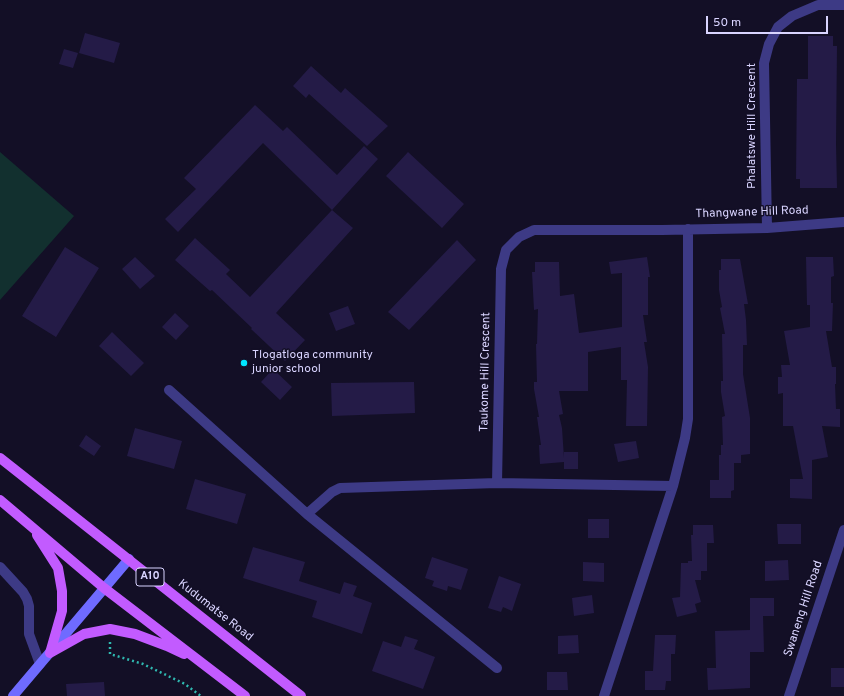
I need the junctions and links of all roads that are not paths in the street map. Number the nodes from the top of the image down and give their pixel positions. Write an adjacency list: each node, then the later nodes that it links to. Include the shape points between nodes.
1 (818, 3): 2 (street); 4 (street, Phalatswe Hill Crescent, via 792,16 778,27 769,44 764,64)
2 (844, 5)
3 (844, 222): 4 (street, Thangwane Hill Road)
4 (767, 228): 5 (street, Thangwane Hill Road)
5 (688, 229): 6 (street, Thangwane Hill Road); 10 (street, via 688,419)
6 (662, 230): 9 (street, Taukome Hill Crescent, via 534,230 519,237 506,250 501,269)
7 (169, 390): 12 (street)
8 (0, 458): 15 (main road, Kudumatse Road / A10)
9 (497, 483): 10 (street); 12 (street, via 340,488)
10 (673, 486): 25 (street)
11 (0, 500): 13 (main road)
12 (307, 514): 21 (street)
13 (29, 523): 17 (main road); 18 (main road, via 58,568 62,591 62,611)
14 (844, 530): 26 (street, Swaneng Hill Road)
15 (129, 559): 17 (street); 24 (main road, Kudumatse Road / A10)
16 (0, 567): 19 (street, via 27,599 30,634)
17 (104, 588): 18 (street); 20 (main road)
18 (50, 653): 19 (street); 20 (main road, via 84,634 110,629 135,634)
19 (40, 664): 22 (street)
20 (206, 665): 23 (main road)
21 (497, 668)
22 (13, 696)
23 (245, 696)
24 (301, 696)
25 (604, 696)
26 (789, 696)

